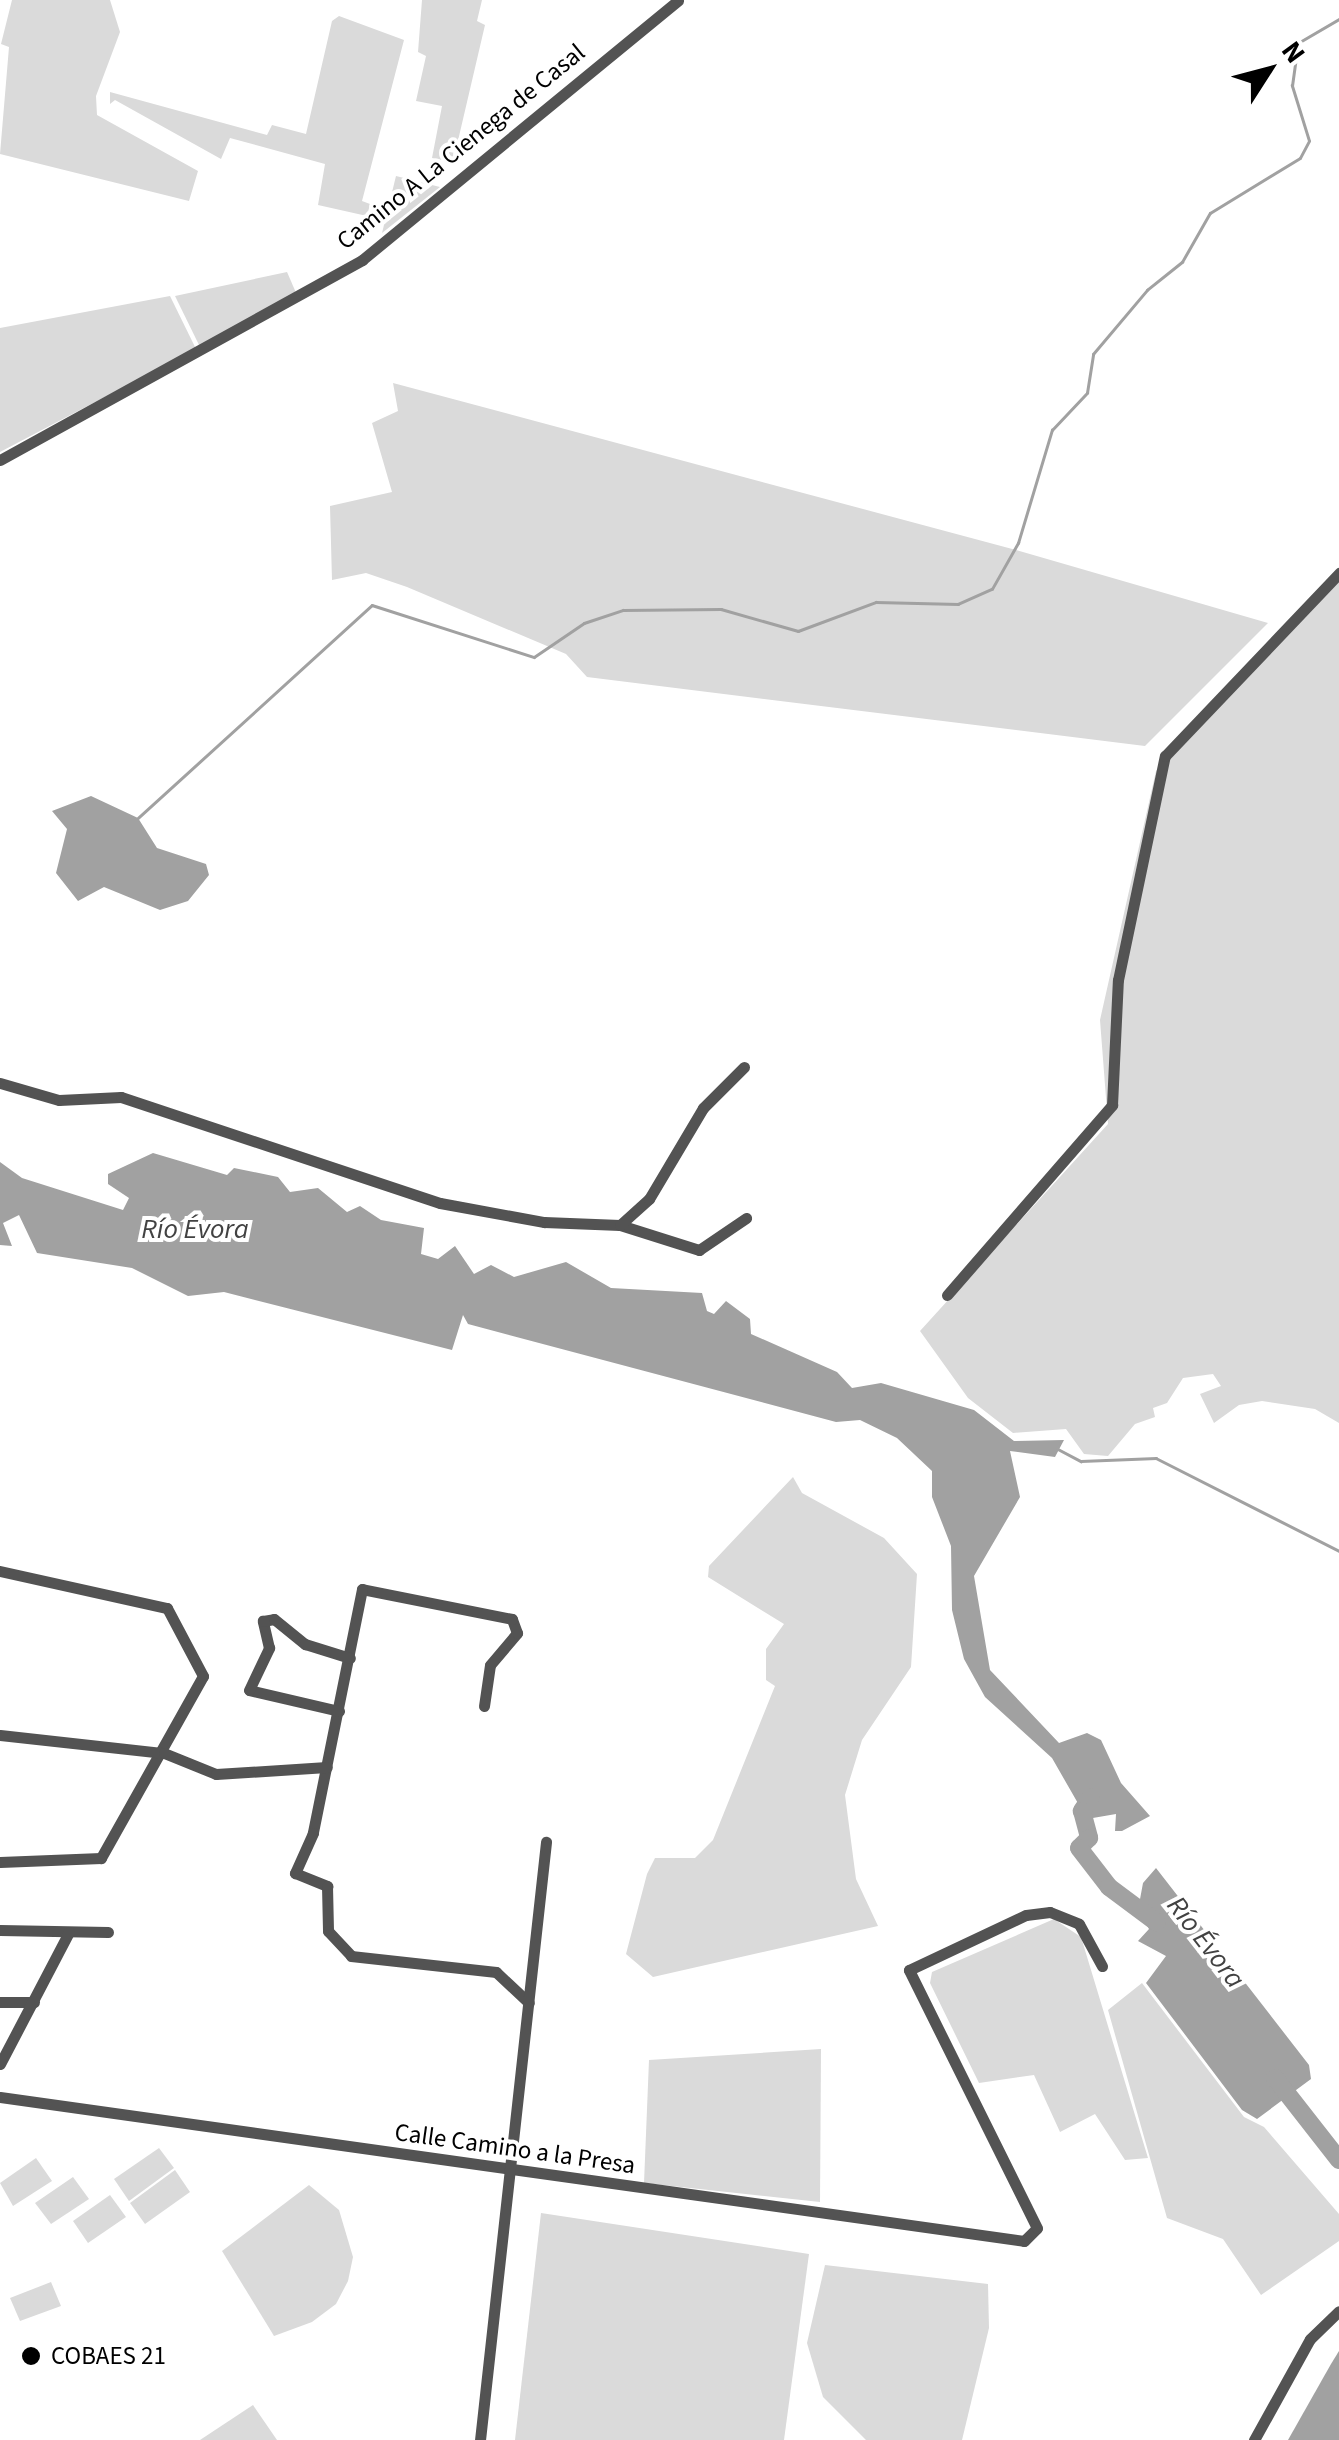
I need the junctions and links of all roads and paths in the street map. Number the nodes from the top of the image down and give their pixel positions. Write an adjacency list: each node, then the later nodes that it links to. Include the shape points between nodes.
1 (678, 0): 2 (street, Camino A La Cienega de Casal, via 362,260)
2 (0, 460)
3 (1339, 573): 8 (street, via 1164,756 1115,998 1112,1105)
4 (744, 1067): 7 (street, via 703,1108 650,1199)
5 (0, 1083): 7 (street, via 59,1100 122,1098 440,1204 544,1222)
6 (746, 1218): 7 (street, via 699,1250)
7 (620, 1225)
8 (947, 1296)
9 (0, 1571): 14 (street, via 167,1608 178,1618 203,1676)
10 (350, 1658): 11 (street, via 362,1589 370,1586 512,1619 516,1633 490,1665); 12 (street); 12 (street, via 306,1644 265,1618 270,1648 250,1690)
11 (484, 1706)
12 (339, 1710): 15 (street)
13 (0, 1735): 14 (street)
14 (164, 1753): 15 (street, via 216,1774); 17 (street, via 101,1858)
15 (327, 1767): 24 (street, via 313,1833 296,1873 327,1886 328,1931 340,1948 392,1966 496,1972)
16 (546, 1842): 24 (street)
17 (0, 1862)
18 (0, 1930): 19 (street)
19 (68, 1932): 20 (street); 23 (street)
20 (108, 1932)
21 (1102, 1966): 27 (street, Calle Camino a la Presa, via 1079,1924 1050,1912 1013,1920 909,1970 1037,2228 1024,2241)
22 (0, 2002): 23 (street)
23 (34, 2002): 25 (street)
24 (529, 2003): 27 (street)
25 (0, 2064)
26 (0, 2097): 27 (street, Calle Camino a la Presa)
27 (511, 2171): 29 (street)
28 (1339, 2311): 30 (street, via 1310,2339)
29 (480, 2440)
30 (1254, 2440)

